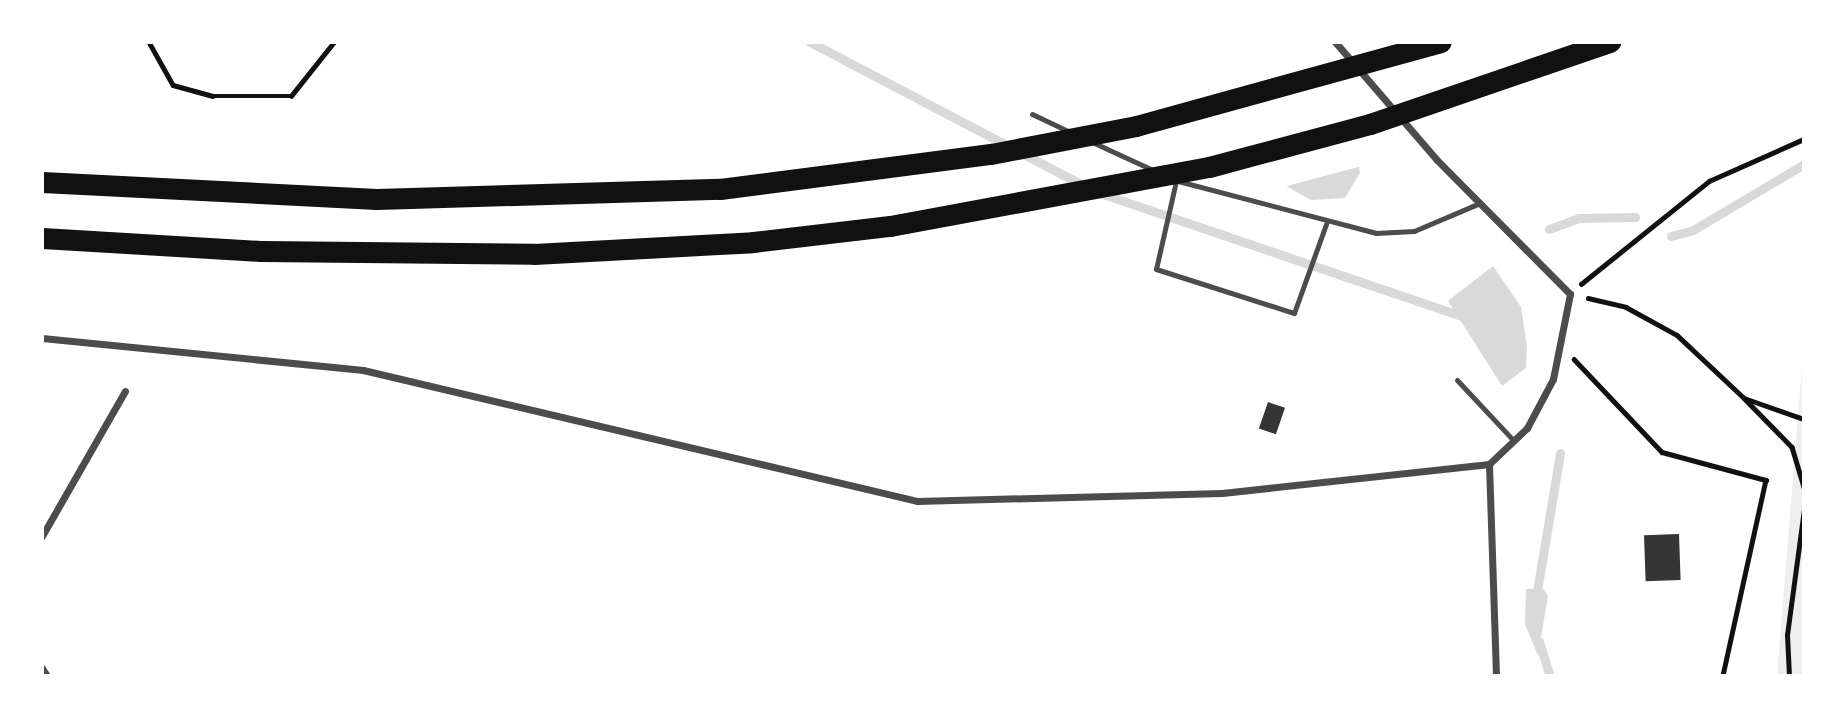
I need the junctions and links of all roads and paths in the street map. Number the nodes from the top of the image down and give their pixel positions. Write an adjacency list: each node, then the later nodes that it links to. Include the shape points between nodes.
1 (149, 42): 2 (path, via 173,85 213,96 291,96)
2 (334, 42)
3 (1335, 42): 10 (street)
4 (1441, 42): 9 (highway, via 1136,126 896,169 720,189 377,199)
5 (1610, 42): 12 (highway, via 1370,124 1049,201 752,242 424,255)
6 (1032, 114): 8 (lane)
7 (1804, 139): 13 (path, via 1709,181)
8 (1176, 181): 11 (lane); 11 (lane, via 1156,268 1293,313)
9 (42, 182)
10 (1480, 203): 11 (lane, via 1414,231 1376,233); 13 (street)
11 (1326, 224)
12 (42, 238)
13 (1570, 293): 15 (street); 18 (path, via 1626,307 1677,335)
14 (42, 338): 21 (street, via 363,370 916,501 1222,493)
15 (1560, 342): 20 (street, via 1553,379); 28 (path, via 1610,403 1662,452 1766,480)
16 (1457, 380): 20 (lane)
17 (125, 391): 24 (street)
18 (1744, 398): 19 (path); 22 (path, via 1792,447)
19 (1804, 419)
20 (1514, 441): 21 (street)
21 (1489, 464): 27 (street)
22 (1804, 487)
23 (1804, 510): 29 (path, via 1787,635)
24 (42, 536)
25 (42, 668): 26 (street)
26 (47, 676)
27 (1496, 676)
28 (1723, 676)
29 (1788, 676)

